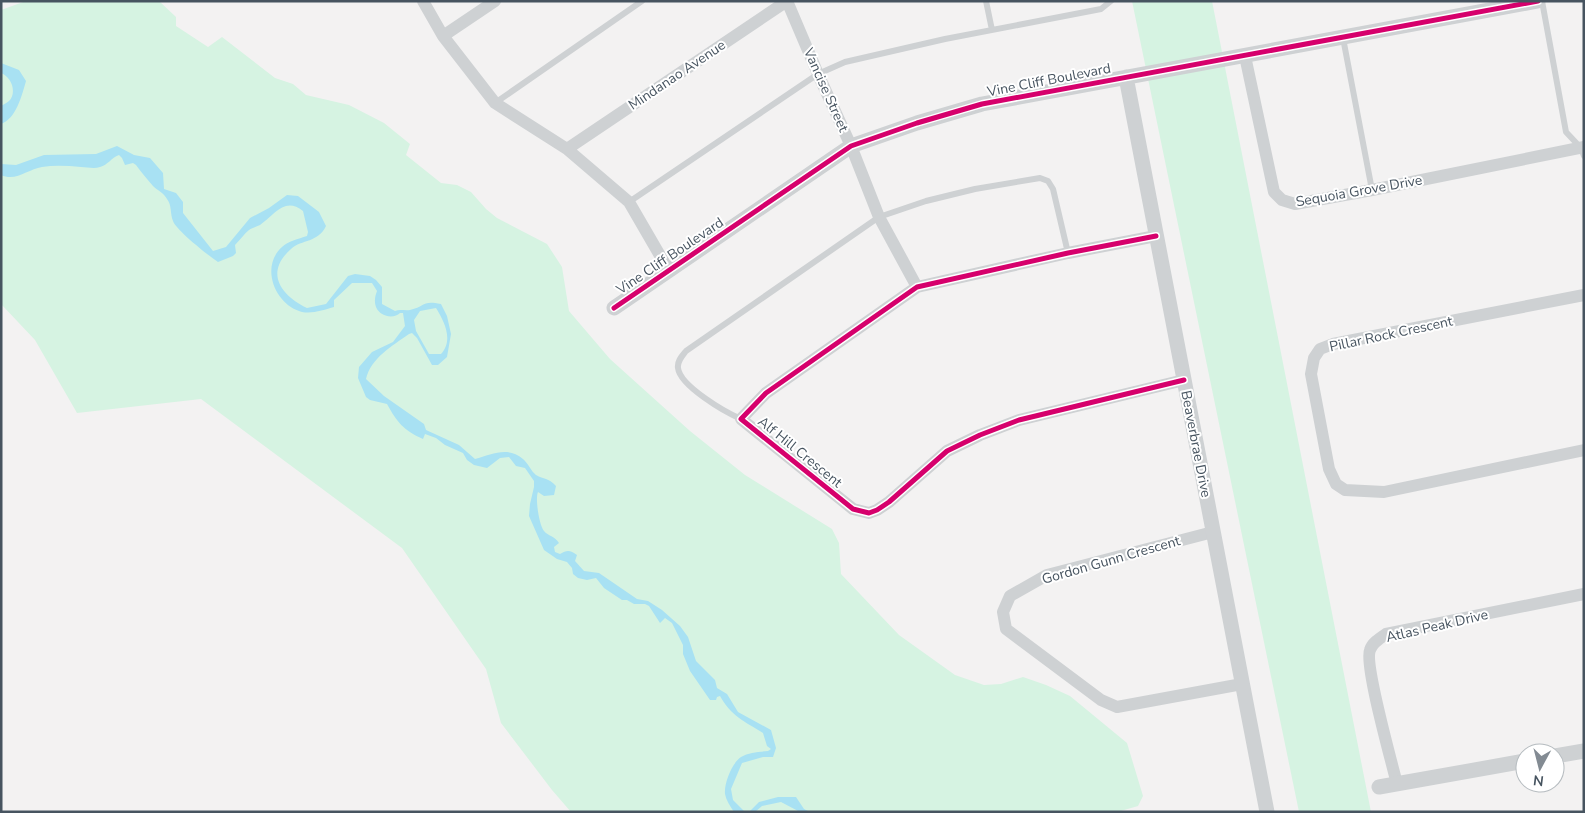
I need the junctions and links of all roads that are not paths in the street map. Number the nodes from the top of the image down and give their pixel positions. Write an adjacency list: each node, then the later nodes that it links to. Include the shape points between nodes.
1 (423, 1): 10 (street)
2 (495, 1): 10 (street)
3 (642, 1): 15 (lane)
4 (787, 1): 13 (street, Vancise Street); 17 (street, Mindanao Avenue)
5 (986, 1): 9 (lane)
6 (1111, 1): 9 (lane, via 1101,9)
7 (1538, 1): 11 (street, Vine Cliff Boulevard)
8 (1542, 1): 18 (lane, via 1566,132)
9 (992, 30): 13 (lane, via 845,62)
10 (443, 36): 15 (street)
11 (1343, 38): 12 (street, Vine Cliff Boulevard); 19 (lane)
12 (1245, 56): 14 (street, Vine Cliff Boulevard); 19 (street, Sequoia Grove Drive, via 1274,192 1282,200 1294,204)
13 (818, 74): 16 (street, Vancise Street); 20 (lane)
14 (1126, 77): 16 (street, Vine Cliff Boulevard, via 982,104); 22 (street, Beaverbrae Drive)
15 (495, 103): 17 (street)
16 (852, 146): 21 (street, Vancise Street); 24 (street, Vine Cliff Boulevard)
17 (567, 149): 20 (street)
18 (1583, 150): 19 (street, Sequoia Grove Drive)
19 (1372, 190)
20 (629, 202): 24 (street)
21 (879, 216): 23 (lane, via 975,189 1040,178 1048,181 1053,189); 25 (street, Vancise Street); 29 (lane, via 680,358 680,376 703,397)
22 (1156, 236): 23 (street, Alf Hill Crescent); 28 (street, Beaverbrae Drive)
23 (1068, 253): 25 (street, Alf Hill Crescent)
24 (669, 270): 27 (street, Vine Cliff Boulevard)
25 (917, 287): 29 (street, Alf Hill Crescent, via 766,392)
26 (1584, 295): 30 (street, Pillar Rock Crescent, via 1333,344 1320,349 1314,358 1311,374 1329,469 1336,484 1345,490 1384,492)
27 (614, 308)
28 (1184, 380): 29 (street, Alf Hill Crescent, via 1019,420 980,435 947,451 889,502 869,513 853,509); 31 (street, Beaverbrae Drive)
29 (741, 419)
30 (1584, 450)
31 (1213, 532): 33 (street, Beaverbrae Drive); 33 (street, Gordon Gunn Crescent, via 1047,575 1010,596 1003,612 1006,629 1101,700 1117,707)
32 (1584, 594): 37 (street, Atlas Peak Drive, via 1386,634 1377,640 1369,651 1370,672)
33 (1242, 684): 39 (street, Beaverbrae Drive)
34 (1584, 751): 35 (street)
35 (1565, 754)
36 (1515, 763): 37 (street)
37 (1396, 784): 38 (street)
38 (1379, 787)
39 (1267, 812)

